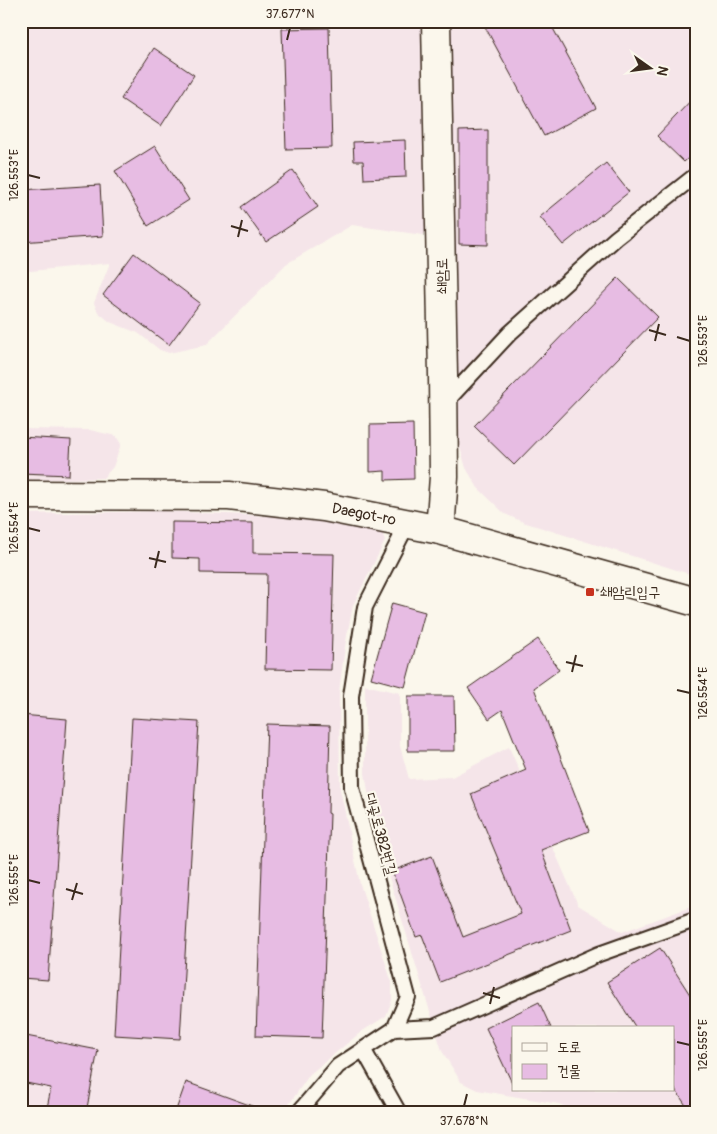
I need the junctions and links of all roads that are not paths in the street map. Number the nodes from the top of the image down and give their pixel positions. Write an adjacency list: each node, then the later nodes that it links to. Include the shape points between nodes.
1 (436, 21): 3 (street, 쇄암로)
2 (696, 175): 3 (lane, via 616,238 517,327)
3 (444, 405): 6 (street, 쇄암로)
4 (21, 495): 5 (street, Daegot-ro, via 230,496 324,507)
5 (408, 523): 6 (street, Daegot-ro); 9 (lane, 대곶로382번길, via 365,608 351,696 352,788 408,997)
6 (440, 530): 7 (street, Daegot-ro)
7 (696, 602)
8 (692, 921): 9 (lane, via 599,954 434,1027)
9 (394, 1029): 10 (lane)
10 (364, 1050): 11 (lane, via 338,1066); 12 (lane)
11 (298, 1113)
12 (399, 1113)

